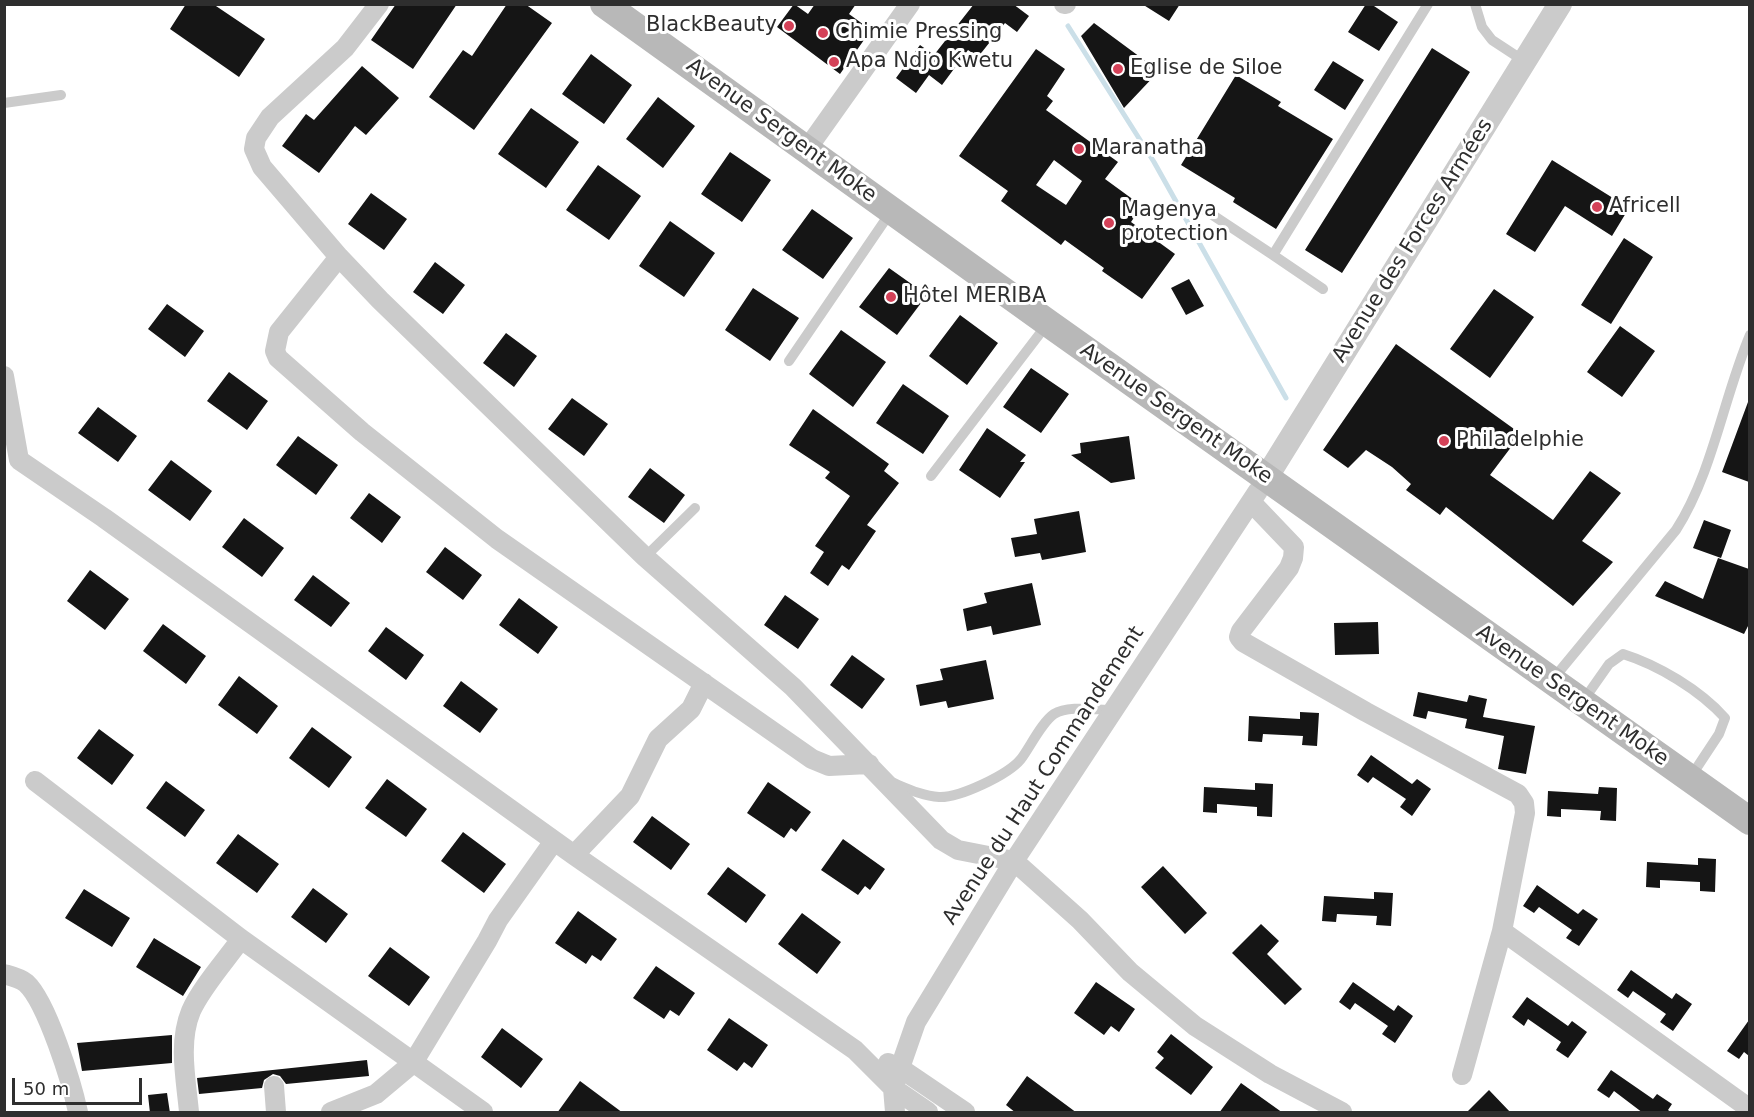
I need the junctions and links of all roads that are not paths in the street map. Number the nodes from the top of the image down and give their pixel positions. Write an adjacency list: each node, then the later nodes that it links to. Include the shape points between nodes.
1 (379, 4): 14 (street, via 345,48 270,117 256,138 254,149 262,167)
2 (604, 4): 10 (main road, Avenue Sergent Moke)
3 (910, 4): 10 (street)
4 (1428, 4): 13 (lane)
5 (1475, 4): 7 (lane, via 1482,27 1492,40)
6 (1560, 4): 7 (street, Avenue des Forces Armées)
7 (1524, 62): 21 (street, Avenue des Forces Armées)
8 (61, 95): 9 (lane)
9 (4, 103)
10 (807, 149): 11 (main road, Avenue Sergent Moke)
11 (892, 210): 16 (main road, Avenue Sergent Moke); 18 (lane)
12 (1205, 210): 13 (lane)
13 (1273, 255): 15 (lane)
14 (339, 257): 24 (street); 26 (street, via 279,332 275,351 278,358 362,432 497,539)
15 (1323, 289)
16 (1048, 323): 20 (lane); 21 (main road, Avenue Sergent Moke)
17 (1749, 335): 25 (lane, via 1688,512)
18 (789, 361)
19 (4, 376): 34 (street, via 19,460)
20 (931, 476)
21 (1266, 478): 22 (street, Avenue du Haut Commandement); 25 (main road, Avenue Sergent Moke)
22 (1251, 502): 28 (street, Avenue du Haut Commandement); 37 (street, via 1293,547 1293,558 1241,631 1239,637 1243,642 1506,786 1524,803 1526,813)
23 (695, 508): 24 (lane)
24 (645, 557): 29 (street, via 793,687)
25 (1551, 681): 27 (main road, Avenue Sergent Moke)
26 (704, 684): 29 (street, via 820,763); 35 (street, via 691,708 658,739 630,796)
27 (1581, 703): 30 (main road, Avenue Sergent Moke); 30 (lane, via 1609,664 1623,654 1644,661 1710,701 1725,718)
28 (1113, 710): 31 (lane, via 1062,710 1052,715 1014,766 954,795 927,795); 36 (street, Avenue du Haut Commandement)
29 (869, 764): 31 (street)
30 (1690, 779): 33 (main road, Avenue Sergent Moke)
31 (885, 780): 36 (street, via 949,845)
32 (35, 781): 38 (street)
33 (1749, 821)
34 (554, 841): 35 (street); 41 (street, via 498,920)
35 (574, 855): 40 (street)
36 (1014, 861): 42 (street, Avenue du Haut Commandement, via 916,1022); 55 (street, via 1080,920 1130,972 1196,1026 1270,1074)
37 (1502, 931): 43 (street); 46 (street)
38 (241, 939): 41 (street); 48 (street, via 196,1001 187,1022 183,1055)
39 (4, 974): 47 (street, via 25,983 34,993 73,1087)
40 (855, 1050): 42 (street); 45 (street)
41 (413, 1063): 50 (street, via 376,1094); 51 (street)
42 (900, 1068): 45 (street, Avenue du Haut Commandement); 54 (street)
43 (1462, 1075)
44 (274, 1086): 49 (street)
45 (893, 1088): 52 (street, Avenue du Haut Commandement); 53 (street)
46 (1749, 1109)
47 (78, 1113)
48 (189, 1113)
49 (276, 1113)
50 (331, 1113)
51 (483, 1113)
52 (895, 1113)
53 (928, 1113)
54 (965, 1113)
55 (1342, 1113)

